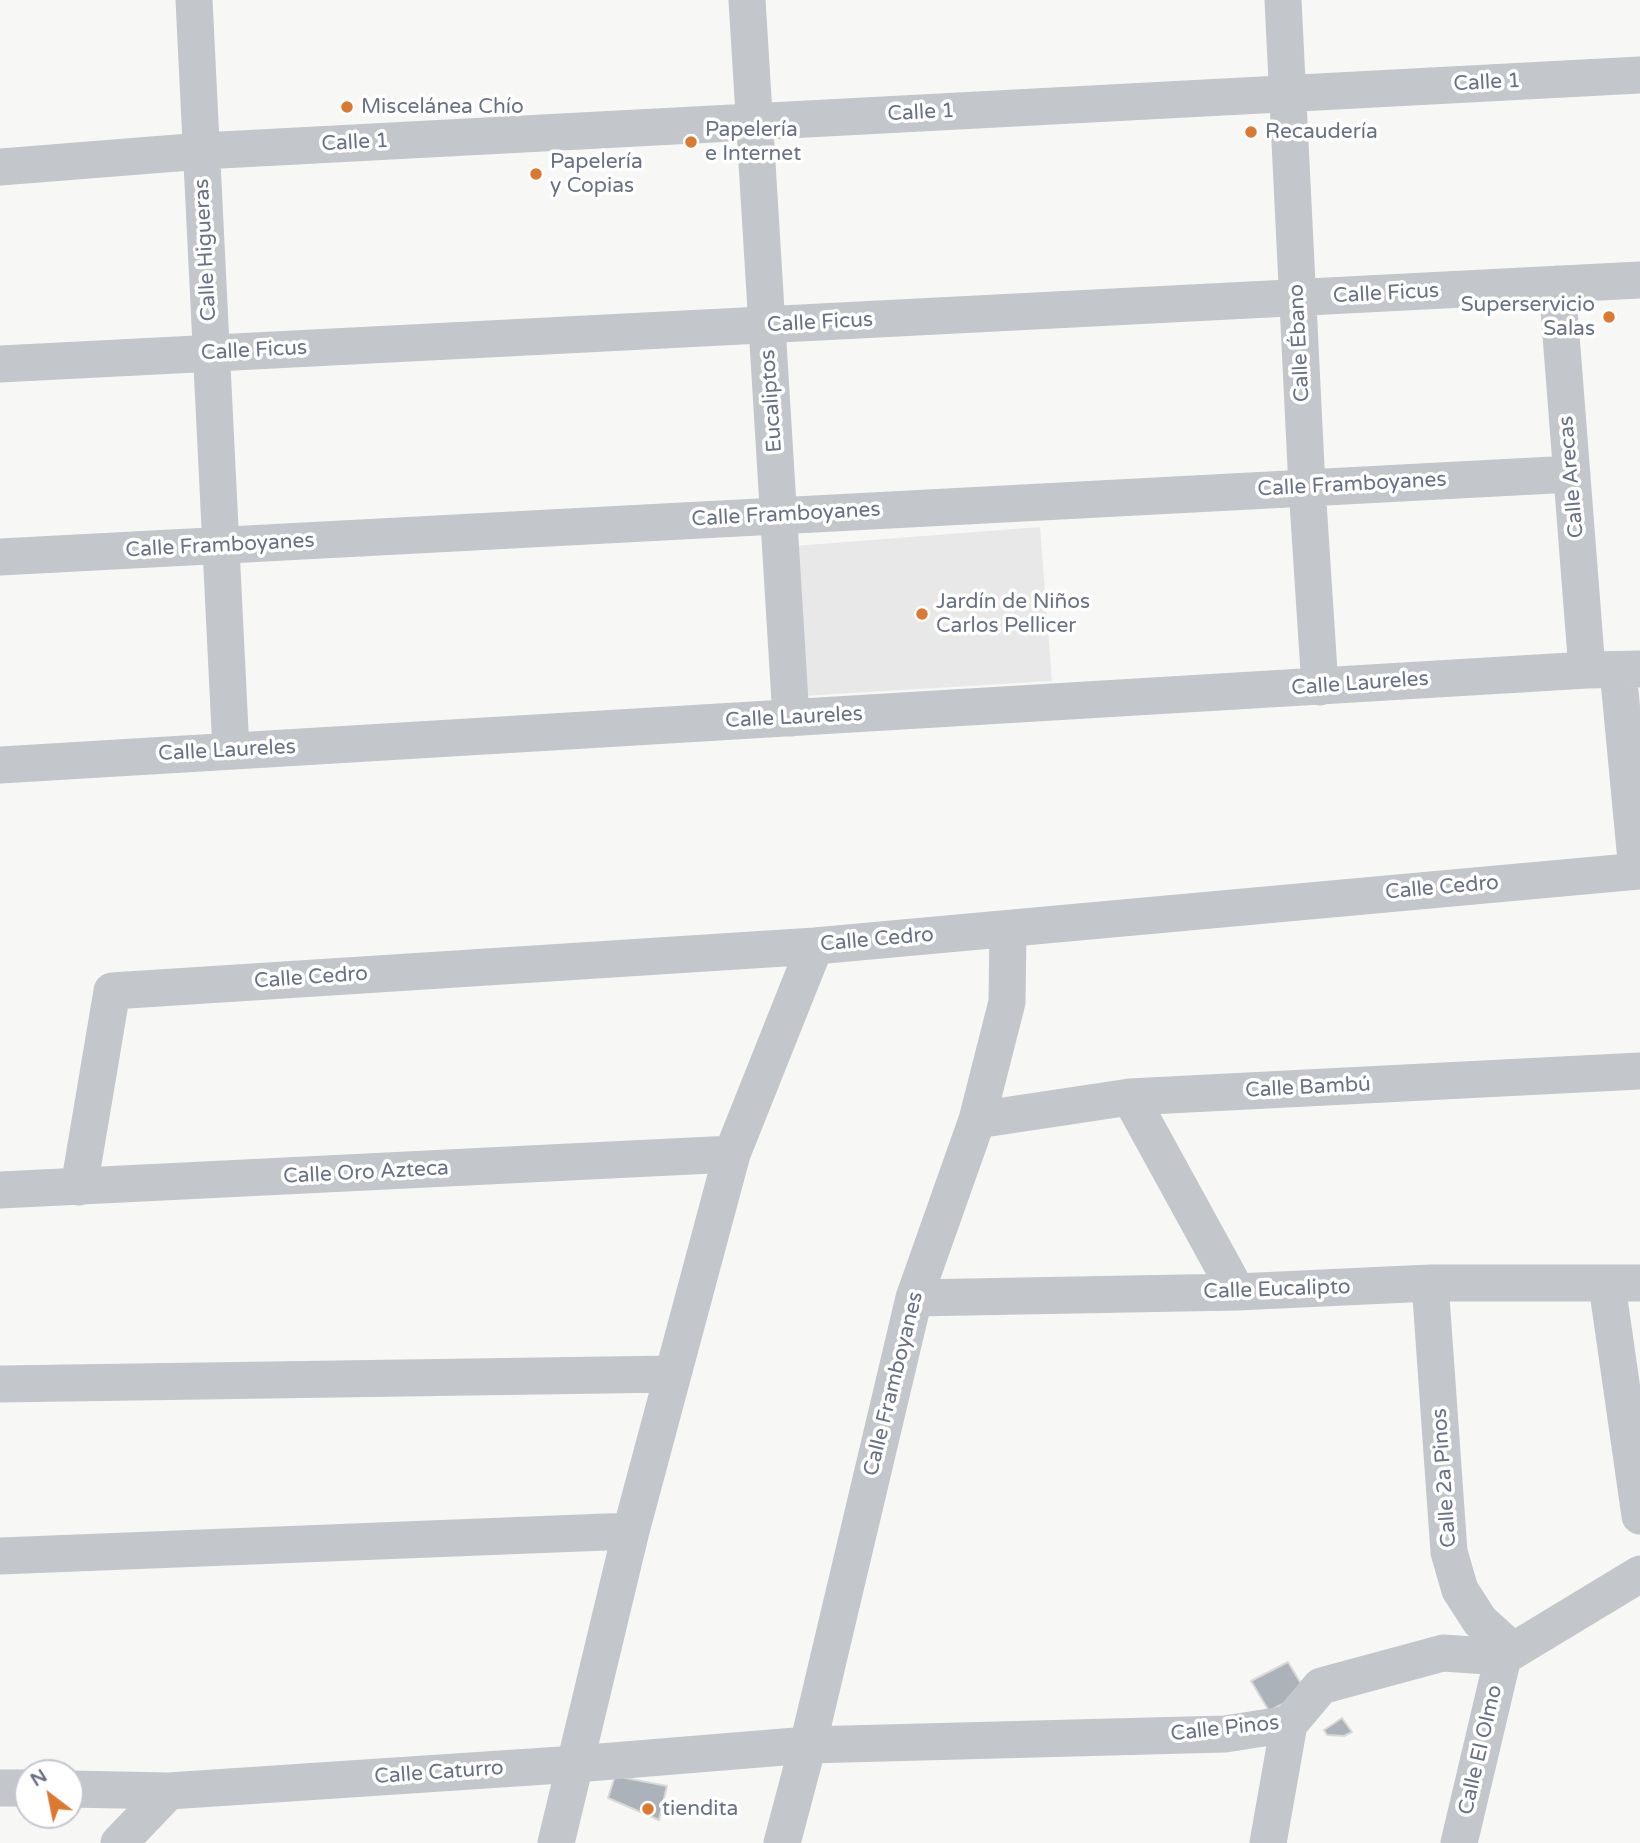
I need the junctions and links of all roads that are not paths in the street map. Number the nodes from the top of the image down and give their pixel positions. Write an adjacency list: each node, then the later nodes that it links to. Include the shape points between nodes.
1 (194, 0): 7 (street, Calle Higueras)
2 (747, 0): 6 (street, Eucaliptos)
3 (1283, 0): 5 (street, Calle Ébano)
4 (1640, 75): 5 (street, Calle 1)
5 (1287, 93): 6 (street, Calle 1); 11 (street, Calle Ébano)
6 (755, 122): 7 (street, Calle 1); 12 (street, Eucaliptos)
7 (202, 151): 8 (street, Calle 1); 13 (street, Calle Higueras)
8 (0, 167)
9 (1640, 280): 10 (street, Calle Ficus)
10 (1556, 284): 11 (street, Calle Ficus); 15 (street, Calle Arecas)
11 (1298, 299): 12 (street, Calle Ficus); 16 (street, Calle Ébano)
12 (767, 325): 13 (street, Calle Ficus); 17 (street, Eucaliptos)
13 (211, 354): 14 (street, Calle Ficus); 18 (street, Calle Higueras)
14 (0, 365)
15 (1572, 474): 16 (street, Calle Framboyanes); 20 (street, Calle Arecas)
16 (1307, 487): 17 (street, Calle Framboyanes); 21 (street, Calle Ébano)
17 (779, 516): 18 (street, Calle Framboyanes); 22 (street, Eucaliptos)
18 (221, 545): 19 (street, Calle Framboyanes); 23 (street, Calle Higueras)
19 (0, 557)
20 (1615, 670): 21 (street, Calle Laureles); 25 (street, Calle Arecas)
21 (1320, 687): 22 (street, Calle Laureles)
22 (791, 718): 23 (street, Calle Laureles)
23 (231, 751): 24 (street, Calle Laureles)
24 (0, 765)
25 (1638, 871): 26 (street, Calle Cedro)
26 (1008, 929): 27 (street, Calle Cedro); 30 (street, Calle Framboyanes, via 1007,1002)
27 (816, 946): 31 (street); 32 (street, Calle Cedro, via 113,991)
28 (1640, 1071): 29 (street, Calle Bambú)
29 (1130, 1097): 30 (street, Calle Bambú); 36 (street)
30 (977, 1120): 37 (street, Calle Framboyanes)
31 (732, 1154): 32 (street, Calle Oro Azteca); 38 (street)
32 (79, 1187): 33 (street, Calle Oro Azteca)
33 (0, 1191)
34 (1430, 1283): 35 (street, Calle Eucalipto); 36 (street, Calle Eucalipto); 44 (street, Calle 2a Pinos, via 1449,1552 1460,1590)
35 (1624, 1284): 40 (street)
36 (1237, 1292): 37 (street, Calle Eucalipto)
37 (914, 1298): 46 (street, Calle Framboyanes)
38 (673, 1374): 39 (street); 41 (street)
39 (0, 1384)
40 (1640, 1516)
41 (631, 1531): 42 (street); 47 (street)
42 (0, 1556)
43 (1640, 1574): 44 (street)
44 (1508, 1654): 45 (street, Calle Pinos, via 1443,1653 1321,1686); 54 (street, Calle El Olmo)
45 (1289, 1724): 46 (street, Calle Pinos, via 1225,1734); 53 (street)
46 (808, 1745): 47 (street, Calle Caturro); 52 (street, Calle Framboyanes)
47 (576, 1764): 49 (street, Calle Caturro); 51 (street)
48 (84, 1789): 49 (street, Calle Caturro)
49 (169, 1791): 50 (street)
50 (119, 1843)
51 (556, 1843)
52 (782, 1843)
53 (1268, 1843)
54 (1459, 1843)

